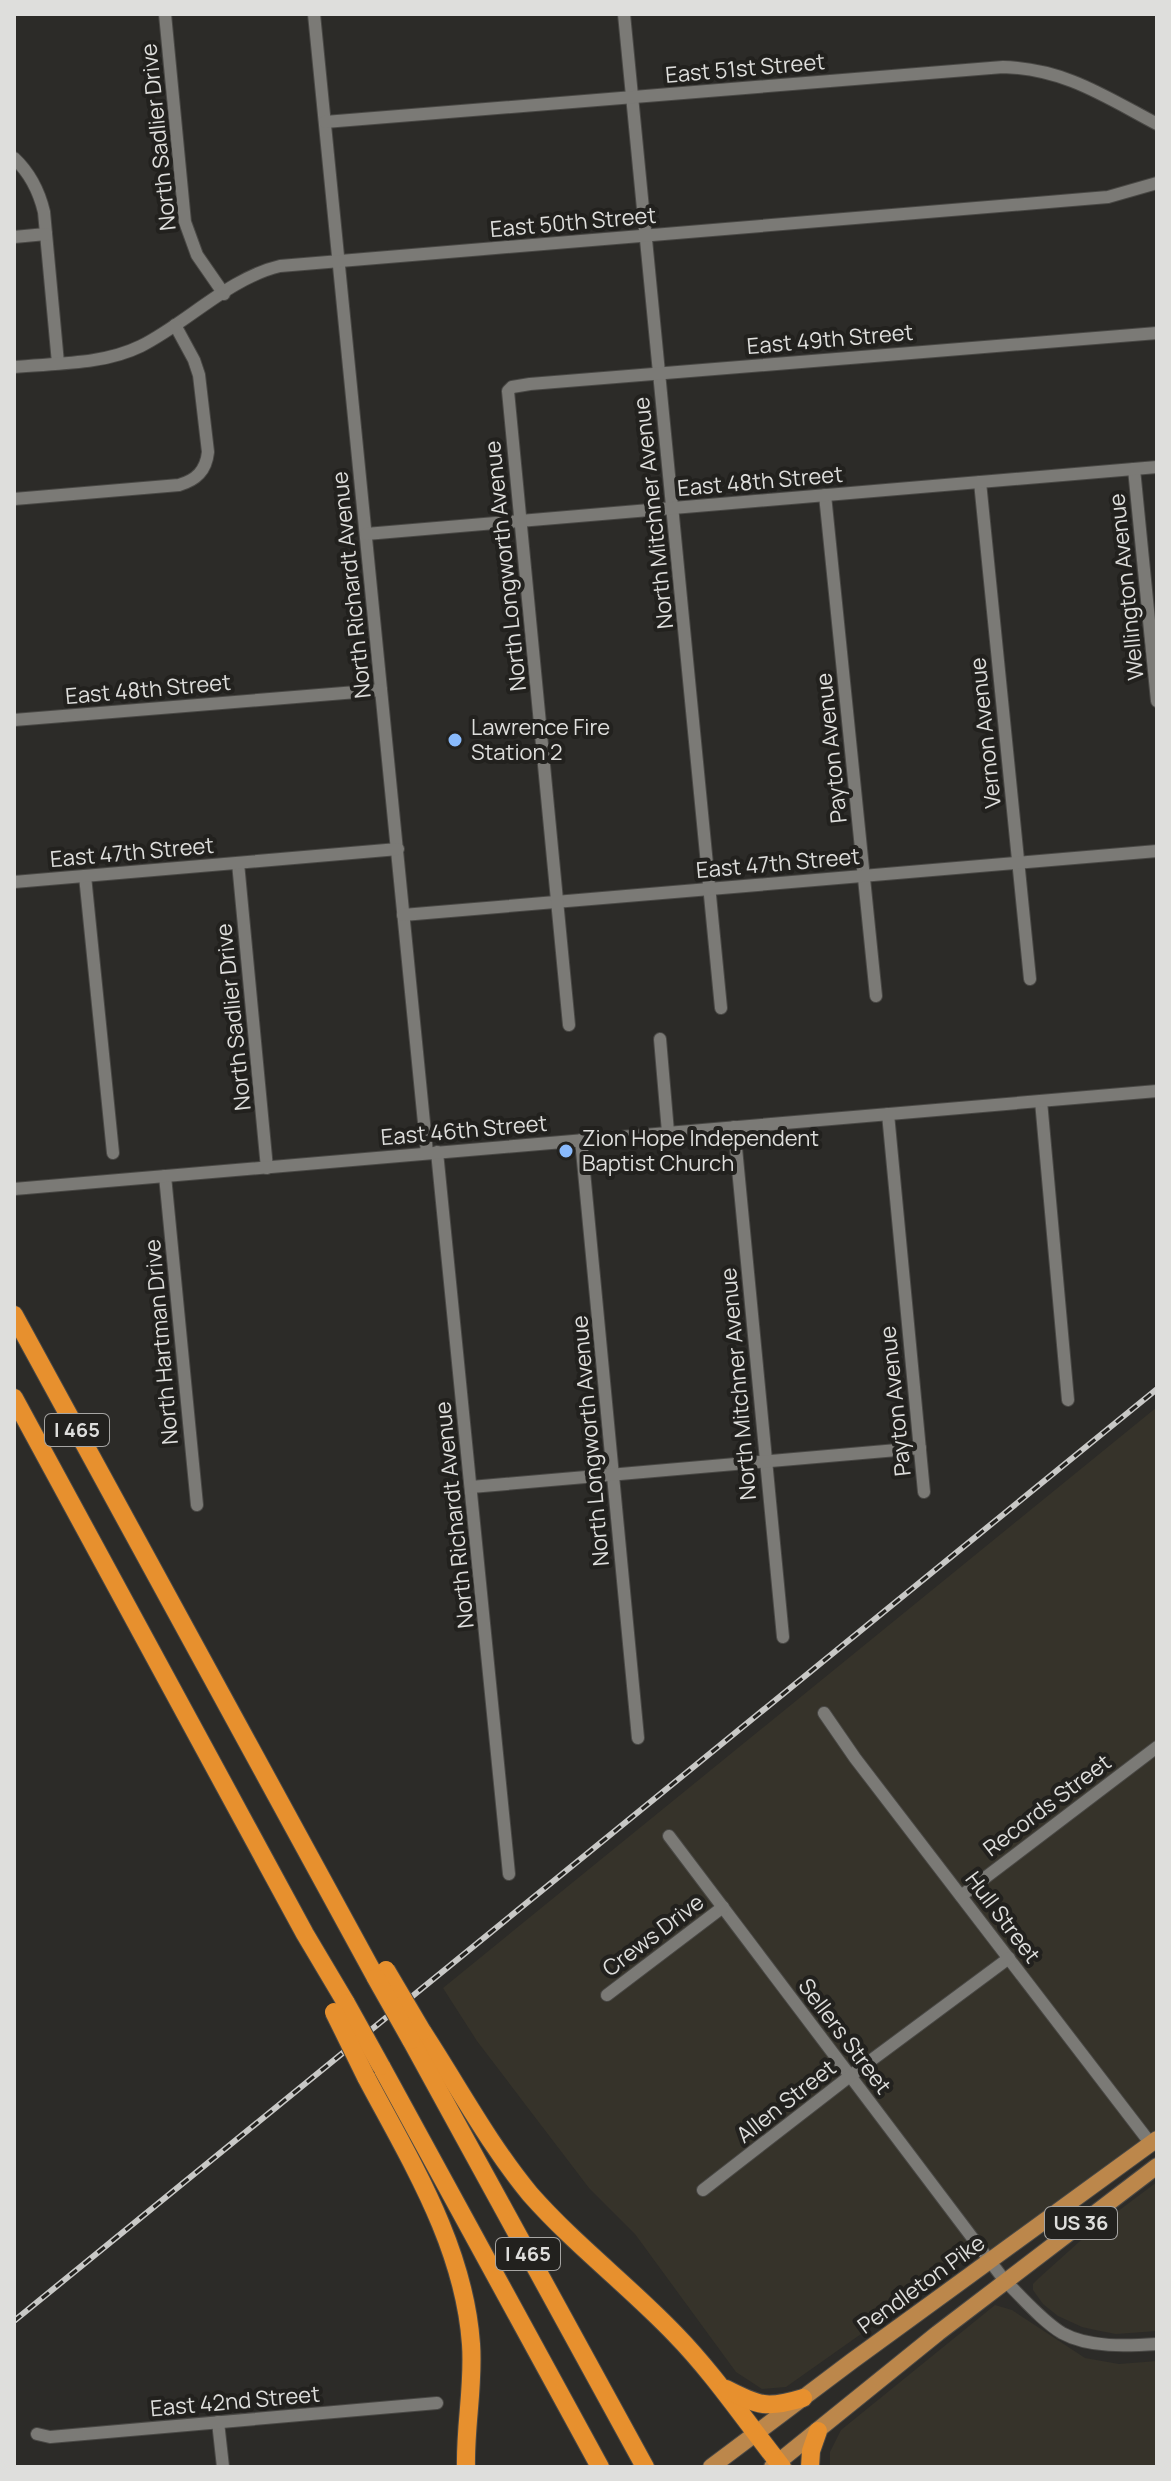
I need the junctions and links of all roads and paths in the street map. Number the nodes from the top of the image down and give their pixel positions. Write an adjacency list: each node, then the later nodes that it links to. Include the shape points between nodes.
1 (165, 14): 13 (street, North Sadlier Drive, via 185,222 194,250)
2 (314, 14): 5 (street, North Richardt Avenue)
3 (624, 14): 4 (street, North Mitchner Avenue)
4 (631, 97): 5 (street, East 51st Street); 6 (street, East 51st Street, via 1013,67 1064,76); 10 (street, North Mitchner Avenue)
5 (325, 122): 12 (street, North Richardt Avenue)
6 (1157, 124)
7 (14, 158): 9 (street, via 37,189)
8 (1157, 183): 10 (street, East 50th Street, via 1108,197)
9 (46, 234): 11 (street); 16 (street)
10 (645, 236): 12 (street, East 50th Street); 18 (street, North Mitchner Avenue)
11 (14, 237)
12 (339, 262): 13 (street, East 50th Street, via 271,268); 27 (street, North Richardt Avenue)
13 (224, 294): 14 (street, East 50th Street)
14 (175, 325): 16 (street, East 50th Street, via 120,355); 24 (street, via 200,379 208,452 200,473 179,485)
15 (1157, 333): 18 (street, East 49th Street)
16 (58, 363): 17 (street, East 50th Street)
17 (14, 367)
18 (659, 373): 19 (street, East 49th Street, via 530,384); 25 (street, North Mitchner Avenue)
19 (508, 391): 26 (street, North Longworth Avenue)
20 (1157, 467): 21 (street, East 48th Street)
21 (1134, 469): 22 (street, East 48th Street); 29 (street, Wellington Avenue)
22 (980, 482): 23 (street, East 48th Street); 33 (street, Vernon Avenue)
23 (825, 495): 25 (street, East 48th Street); 36 (street, Payton Avenue)
24 (14, 499)
25 (672, 508): 26 (street, East 48th Street); 38 (street, North Mitchner Avenue)
26 (521, 520): 27 (street, East 48th Street); 39 (street, North Longworth Avenue)
27 (366, 534): 28 (street, North Richardt Avenue)
28 (381, 690): 30 (street, East 48th Street); 31 (street, North Richardt Avenue)
29 (1157, 701)
30 (14, 720)
31 (398, 849): 34 (street, East 47th Street); 40 (street, North Richardt Avenue)
32 (1157, 851): 33 (street, East 47th Street)
33 (1017, 862): 36 (street, East 47th Street); 41 (street, Vernon Avenue)
34 (238, 863): 35 (street, East 47th Street); 54 (street, North Sadlier Drive)
35 (85, 876): 37 (street, East 47th Street); 53 (street)
36 (865, 876): 38 (street, East 47th Street); 42 (street, Payton Avenue)
37 (14, 882)
38 (711, 889): 39 (street, East 47th Street); 43 (street, North Mitchner Avenue)
39 (559, 902): 40 (street, East 47th Street); 44 (street, North Longworth Avenue)
40 (403, 915): 52 (street, North Richardt Avenue)
41 (1030, 979)
42 (876, 996)
43 (721, 1008)
44 (569, 1025)
45 (660, 1039): 50 (street)
46 (1157, 1091): 47 (street, East 46th Street)
47 (1041, 1101): 48 (street, East 46th Street); 59 (street)
48 (888, 1114): 49 (street, East 46th Street); 60 (street, Payton Avenue)
49 (734, 1127): 50 (street, East 46th Street); 61 (street, North Mitchner Avenue)
50 (668, 1132): 51 (street, East 46th Street)
51 (581, 1140): 52 (street, East 46th Street); 62 (street, North Longworth Avenue)
52 (432, 1152): 54 (street, East 46th Street); 63 (street, North Richardt Avenue)
53 (113, 1153)
54 (267, 1168): 55 (street, East 46th Street)
55 (165, 1176): 56 (street, East 46th Street); 65 (street, North Hartman Drive)
56 (14, 1189)
57 (14, 1315): 76 (highway, I 465, bridge, via 302,1840)
58 (14, 1398): 77 (highway, I 465, bridge, via 305,1934)
59 (1068, 1400)
60 (920, 1448): 61 (street); 64 (street, Payton Avenue)
61 (765, 1462): 62 (street); 66 (street, North Mitchner Avenue)
62 (613, 1475): 63 (street); 68 (street, North Longworth Avenue)
63 (471, 1487): 71 (street, North Richardt Avenue)
64 (924, 1492)
65 (197, 1505)
66 (783, 1637)
67 (824, 1713): 72 (street, Hull Street)
68 (638, 1738)
69 (1157, 1747): 72 (street, Records Street)
70 (669, 1836): 73 (street, Sellers Street)
71 (509, 1874)
72 (961, 1896): 74 (street, Hull Street)
73 (723, 1907): 75 (street, Crews Drive); 78 (street, Sellers Street)
74 (1009, 1958): 78 (street, Allen Street); 79 (street, Hull Street)
75 (607, 1995)
76 (417, 2036): 85 (highway, via 529,2192); 96 (highway, I 465)
77 (373, 2071): 94 (highway, via 459,2270 472,2348); 95 (highway, I 465)
78 (850, 2076): 81 (street, Allen Street); 82 (street, Sellers Street)
79 (1154, 2142): 82 (main road, Pendleton Pike / US 36)
80 (1157, 2166): 83 (main road, US 36)
81 (703, 2190)
82 (991, 2261): 83 (street); 86 (main road, Pendleton Pike / US 36)
83 (1005, 2281): 84 (street, via 1063,2333 1126,2346); 89 (main road, US 36)
84 (1157, 2344)
85 (722, 2386): 86 (highway, via 771,2406); 90 (highway)
86 (803, 2398): 90 (main road, Pendleton Pike / US 36)
87 (437, 2403): 88 (street, East 42nd Street)
88 (218, 2422): 91 (street, East 42nd Street); 93 (street)
89 (818, 2431): 92 (main road); 98 (highway)
90 (756, 2433): 92 (highway); 97 (main road, Pendleton Pike / US 36)
91 (37, 2434)
92 (777, 2465)
93 (223, 2467)
94 (466, 2467)
95 (600, 2467)
96 (645, 2467)
97 (711, 2467)
98 (810, 2467)

